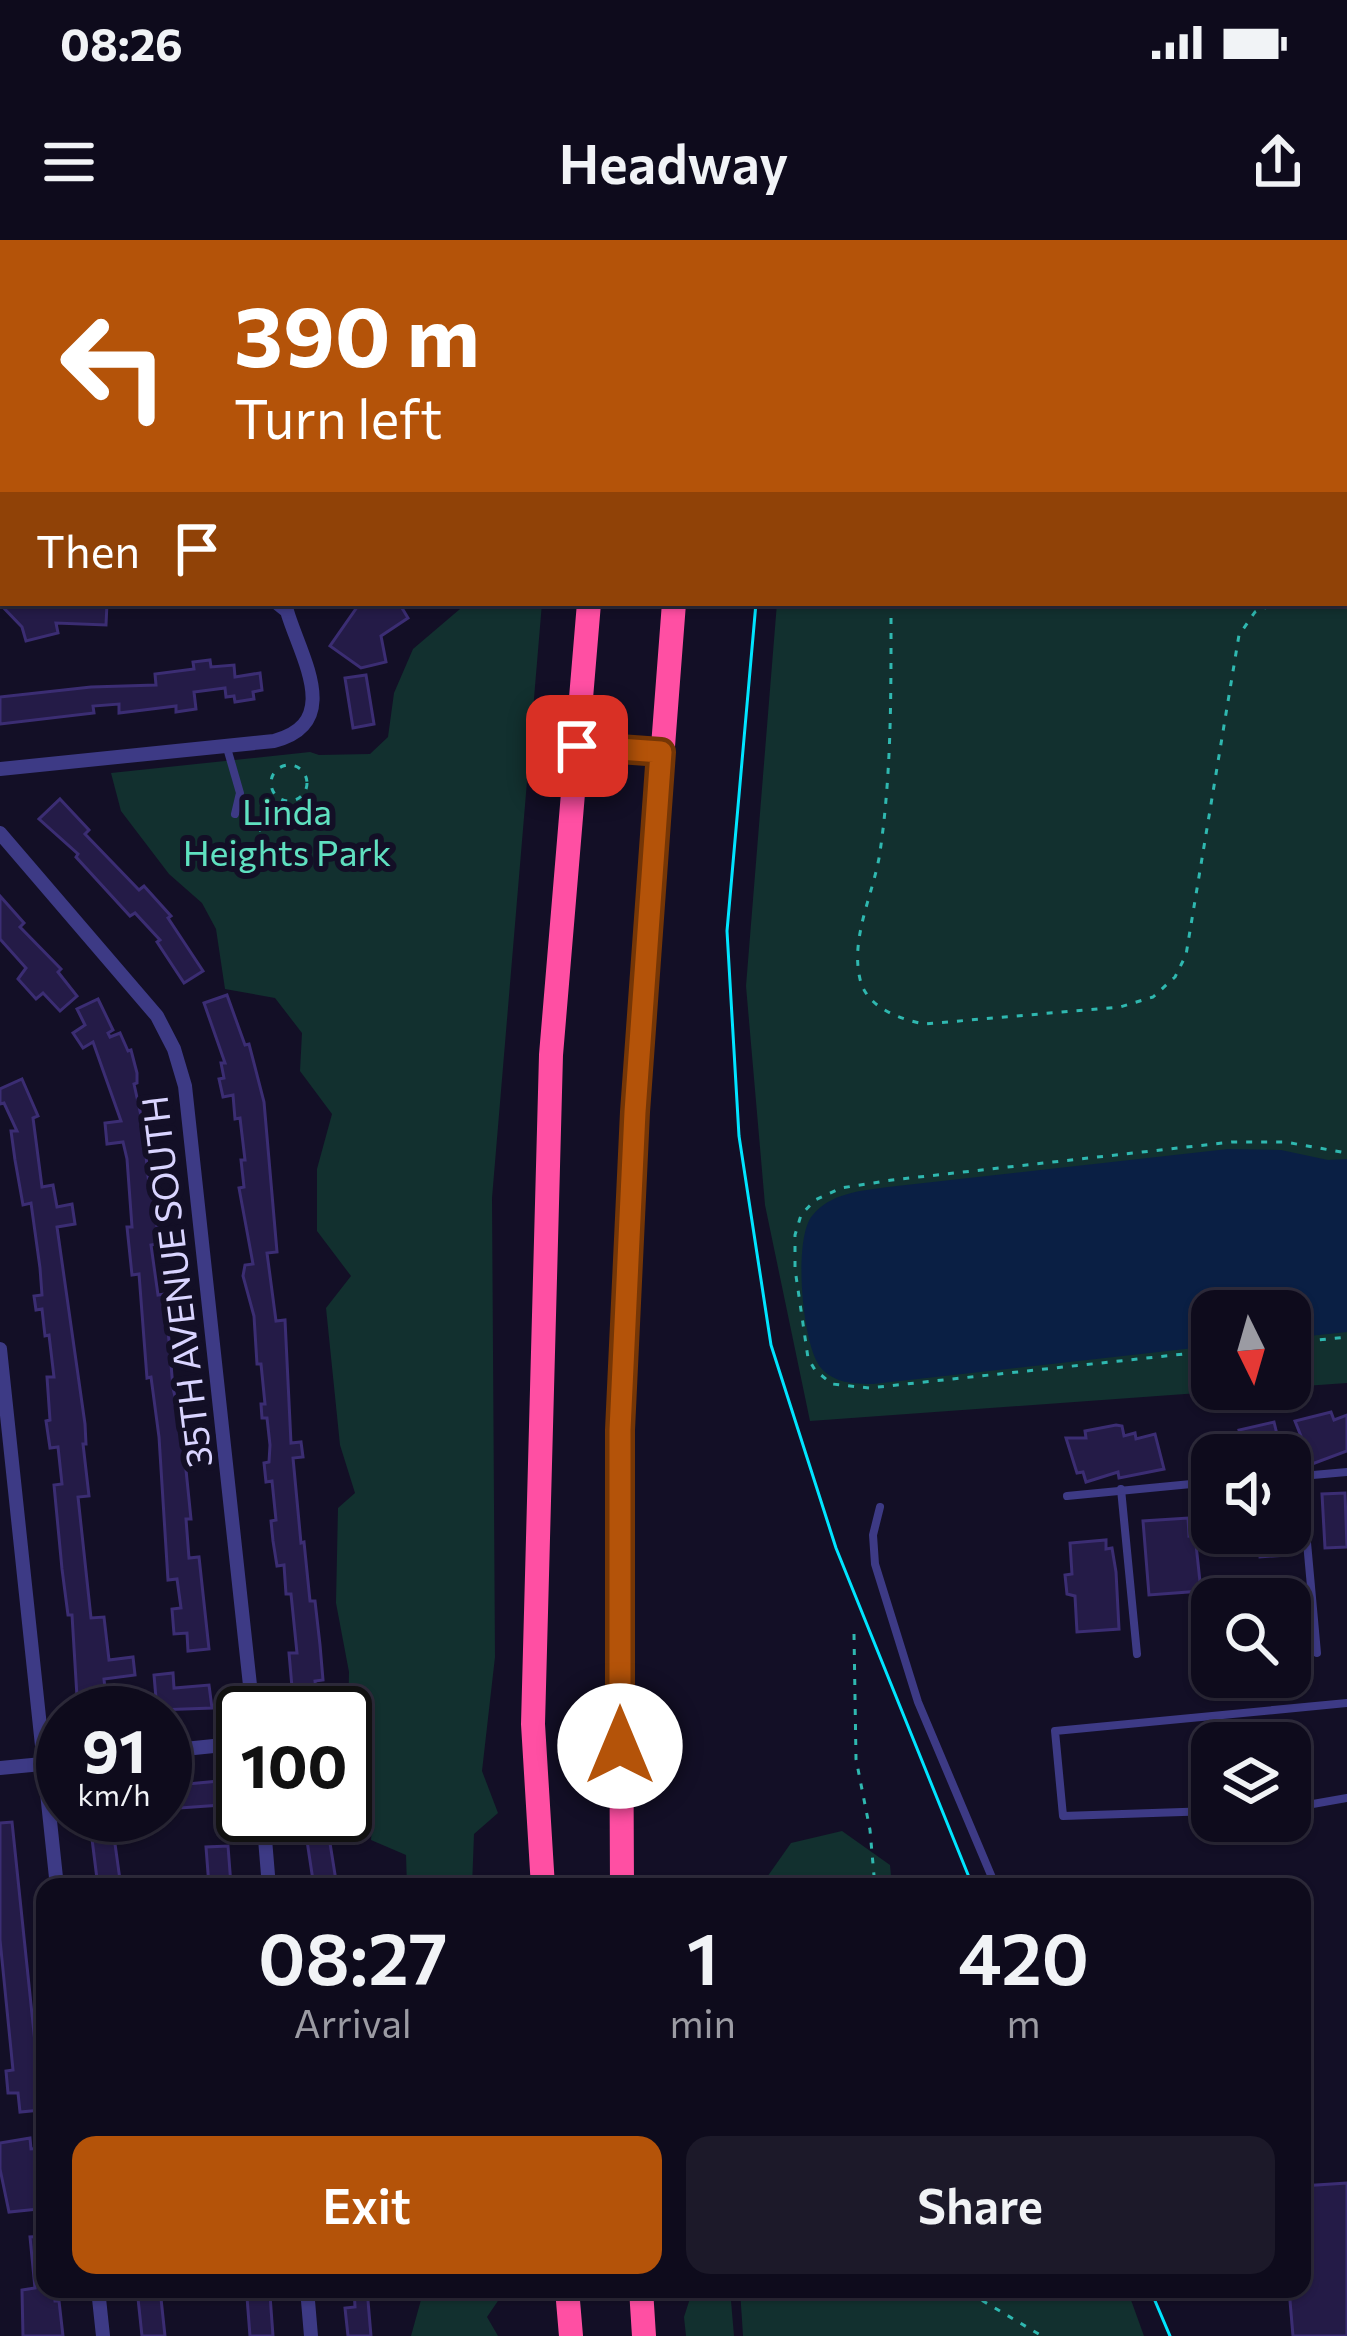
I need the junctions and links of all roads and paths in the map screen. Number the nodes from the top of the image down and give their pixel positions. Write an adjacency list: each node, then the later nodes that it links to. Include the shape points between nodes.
1 (287, 606): 6 (street, via 313,690 307,724 284,739)
2 (589, 606): 7 (highway)
3 (674, 606): 8 (highway)
4 (891, 606): 5 (path, via 891,723 860,984 895,1018 924,1024 1120,1007 1153,997 1175,977 1186,955 1239,635)
5 (1269, 606)
6 (226, 746): 9 (street); 11 (lane)
7 (577, 746): 8 (lane); 41 (highway, via 551,1055 538,1403 533,1724)
8 (661, 752): 42 (highway, via 620,1430)
9 (0, 770)
10 (271, 782): 10 (path, via 288,765 302,770 308,784 300,798 286,801)
11 (240, 813): 12 (path)
12 (261, 831)
13 (0, 833): 30 (street, 35TH AVENUE SOUTH, via 146,1001 174,1049 185,1087)
14 (1347, 1153): 18 (path, via 1232,1142 873,1183 826,1194 798,1223 806,1348 814,1370 832,1384 868,1388)
15 (1347, 1337): 16 (path)
16 (1311, 1341)
17 (0, 1349): 29 (street)
18 (1191, 1353)
19 (1347, 1472): 20 (lane)
20 (1311, 1475)
21 (1191, 1484): 22 (lane)
22 (1121, 1489): 23 (lane); 28 (lane)
23 (1066, 1496)
24 (880, 1507): 44 (lane, via 875,1564 918,1702)
25 (1305, 1554): 27 (lane)
26 (854, 1634): 43 (path, via 856,1759)
27 (1317, 1653)
28 (1136, 1654)
29 (37, 1686)
30 (250, 1686)
31 (1347, 1703): 36 (lane, via 1054,1731 1063,1816)
32 (36, 1764): 33 (street)
33 (0, 1768)
34 (1347, 1798): 35 (lane)
35 (1311, 1804)
36 (1191, 1812)
37 (53, 1842): 39 (street)
38 (265, 1842): 40 (street)
39 (56, 1878)
40 (268, 1878)
41 (543, 1878)
42 (622, 1878)
43 (874, 1878)
44 (992, 1878)
45 (99, 2298): 50 (street)
46 (308, 2298): 51 (street)
47 (568, 2298): 52 (highway)
48 (642, 2298): 53 (highway)
49 (980, 2298): 54 (path)
50 (103, 2336)
51 (311, 2336)
52 (571, 2336)
53 (644, 2336)
54 (1042, 2336)

